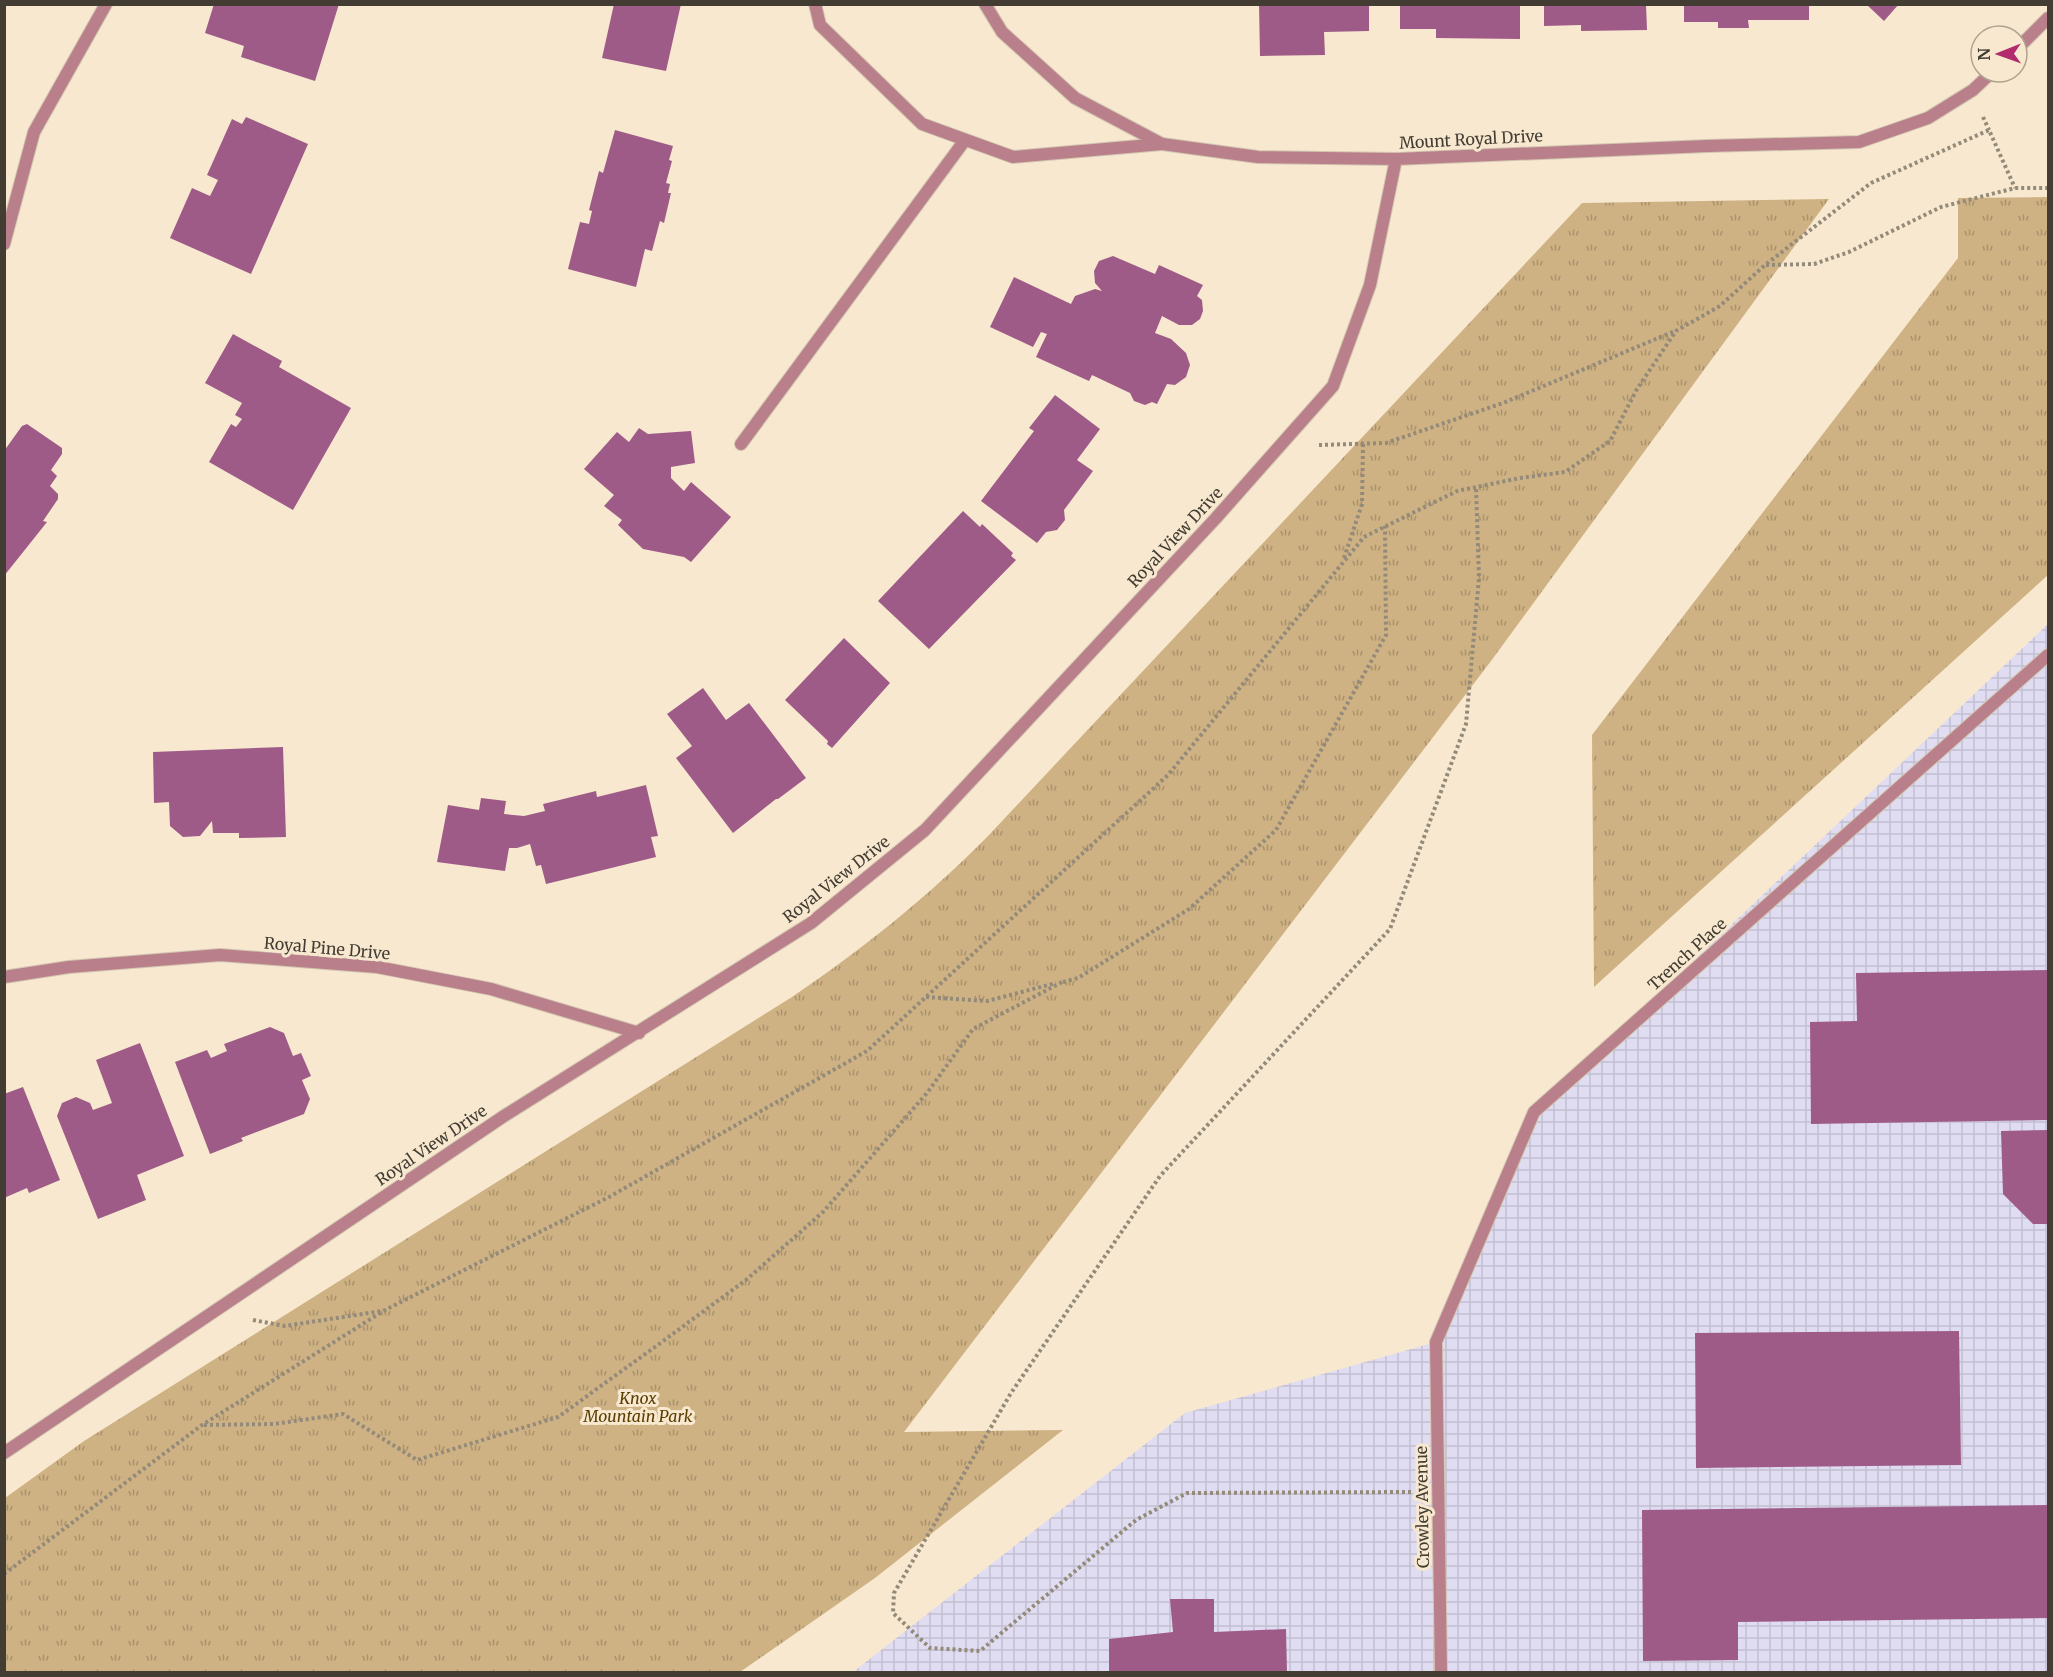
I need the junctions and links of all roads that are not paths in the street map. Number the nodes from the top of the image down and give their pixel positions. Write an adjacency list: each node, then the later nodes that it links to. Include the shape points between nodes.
1 (106, 4): 10 (street, via 34,132)
2 (815, 4): 7 (street, via 820,25 922,124)
3 (985, 4): 8 (street, Mount Royal Drive, via 1002,32 1075,98)
4 (2049, 18): 5 (street)
5 (2029, 37)
6 (1979, 84): 9 (street, Mount Royal Drive, via 1928,118 1859,142)
7 (965, 140): 8 (street, via 1013,157); 11 (street)
8 (1162, 144): 9 (street, Mount Royal Drive, via 1258,157)
9 (1396, 159): 14 (street, Royal View Drive, via 1370,285 1333,386 1216,518 925,830 812,923)
10 (4, 244)
11 (741, 444)
12 (2049, 655): 15 (street, Trench Place, via 1534,1112)
13 (4, 977): 14 (street, Royal Pine Drive, via 220,956 377,967 491,989)
14 (639, 1033): 16 (street, Royal View Drive, via 504,1116)
15 (1436, 1342): 17 (street, Crowley Avenue)
16 (4, 1453)
17 (1442, 1672)

